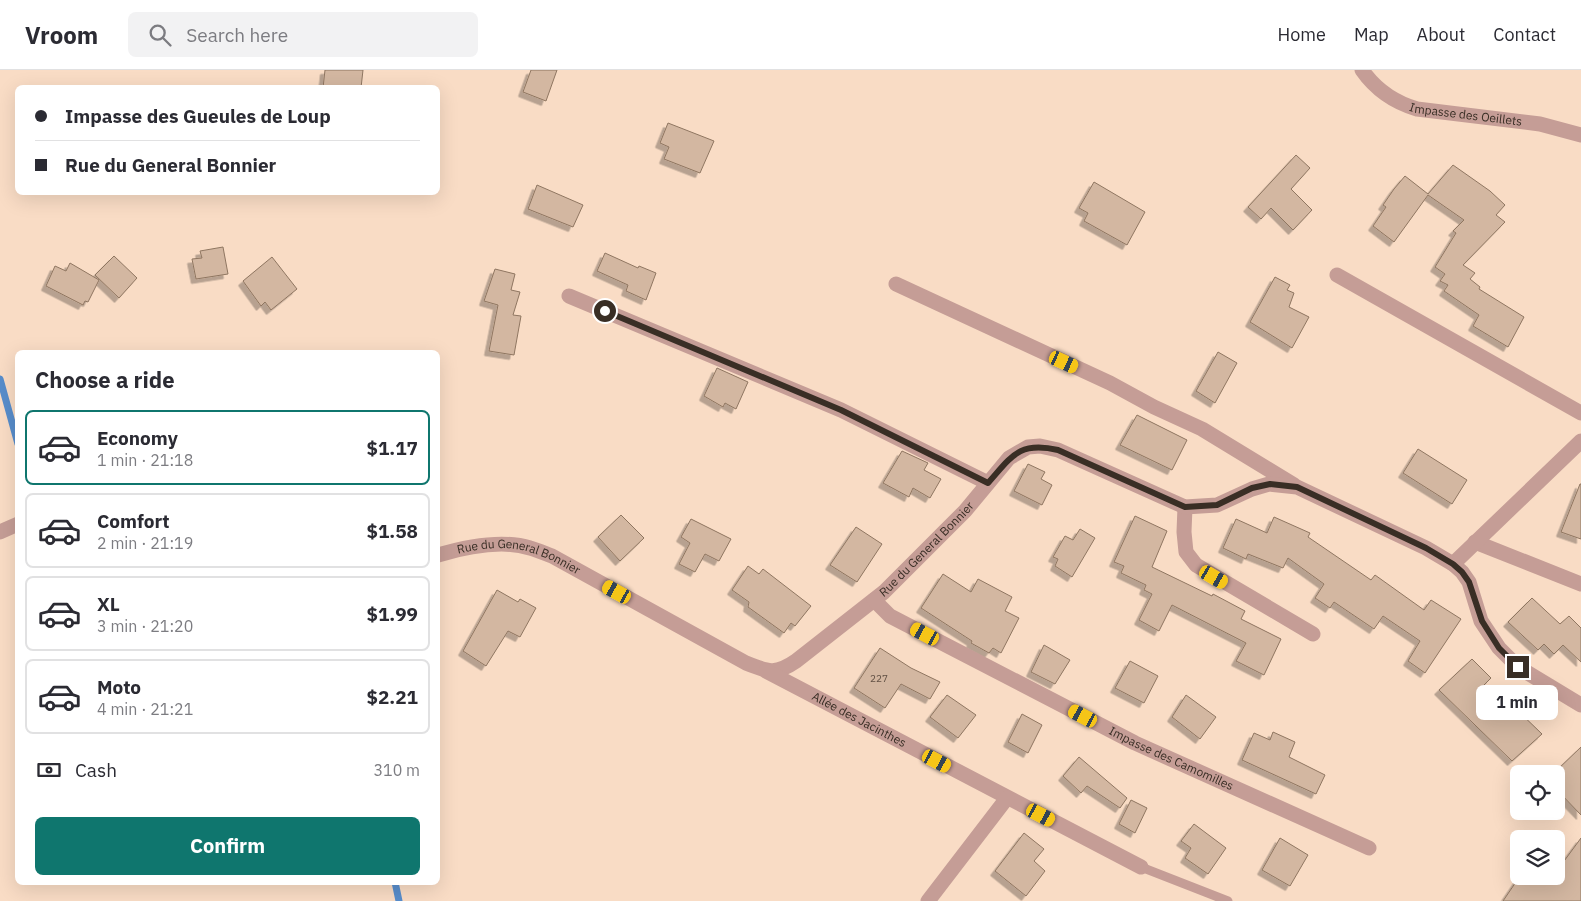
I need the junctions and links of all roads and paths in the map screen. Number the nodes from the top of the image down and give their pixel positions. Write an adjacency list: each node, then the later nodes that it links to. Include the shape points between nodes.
1 (1362, 70): 2 (street, Impasse des Oeillets, via 1370,82 1400,104 1417,109 1540,124)
2 (1581, 135)
3 (1337, 275): 6 (street)
4 (896, 284): 9 (street, via 1202,429)
5 (569, 296): 8 (street, via 841,410)
6 (1581, 413)
7 (1581, 441): 13 (street)
8 (988, 483): 10 (street, Rue du General Bonnier, via 1010,458 1028,447 1040,446 1058,450); 17 (street, Rue du General Bonnier, via 965,511)
9 (1297, 487): 10 (street, Rue du General Bonnier, via 1270,484 1252,488 1217,505); 15 (street, Rue du General Bonnier)
10 (1185, 507): 18 (street, via 1186,552 1196,565)
11 (15, 525): 12 (street)
12 (0, 532)
13 (1475, 542): 15 (street); 16 (street)
14 (440, 554): 19 (street, Rue du General Bonnier, via 503,544 528,547 552,556)
15 (1453, 564): 20 (street, Rue du General Bonnier, via 1469,582 1482,621 1499,648 1518,667)
16 (1581, 584)
17 (874, 600): 19 (street, Rue du General Bonnier, via 785,669); 22 (street, Impasse des Camomilles, via 890,616 1135,743)
18 (1314, 634)
19 (763, 670): 21 (street, Allée des Jacinthes)
20 (1581, 705)
21 (1007, 798): 23 (street, Allée des Jacinthes); 24 (street)
22 (1369, 848)
23 (1141, 867): 25 (lane)
24 (928, 901)
25 (1228, 901)

